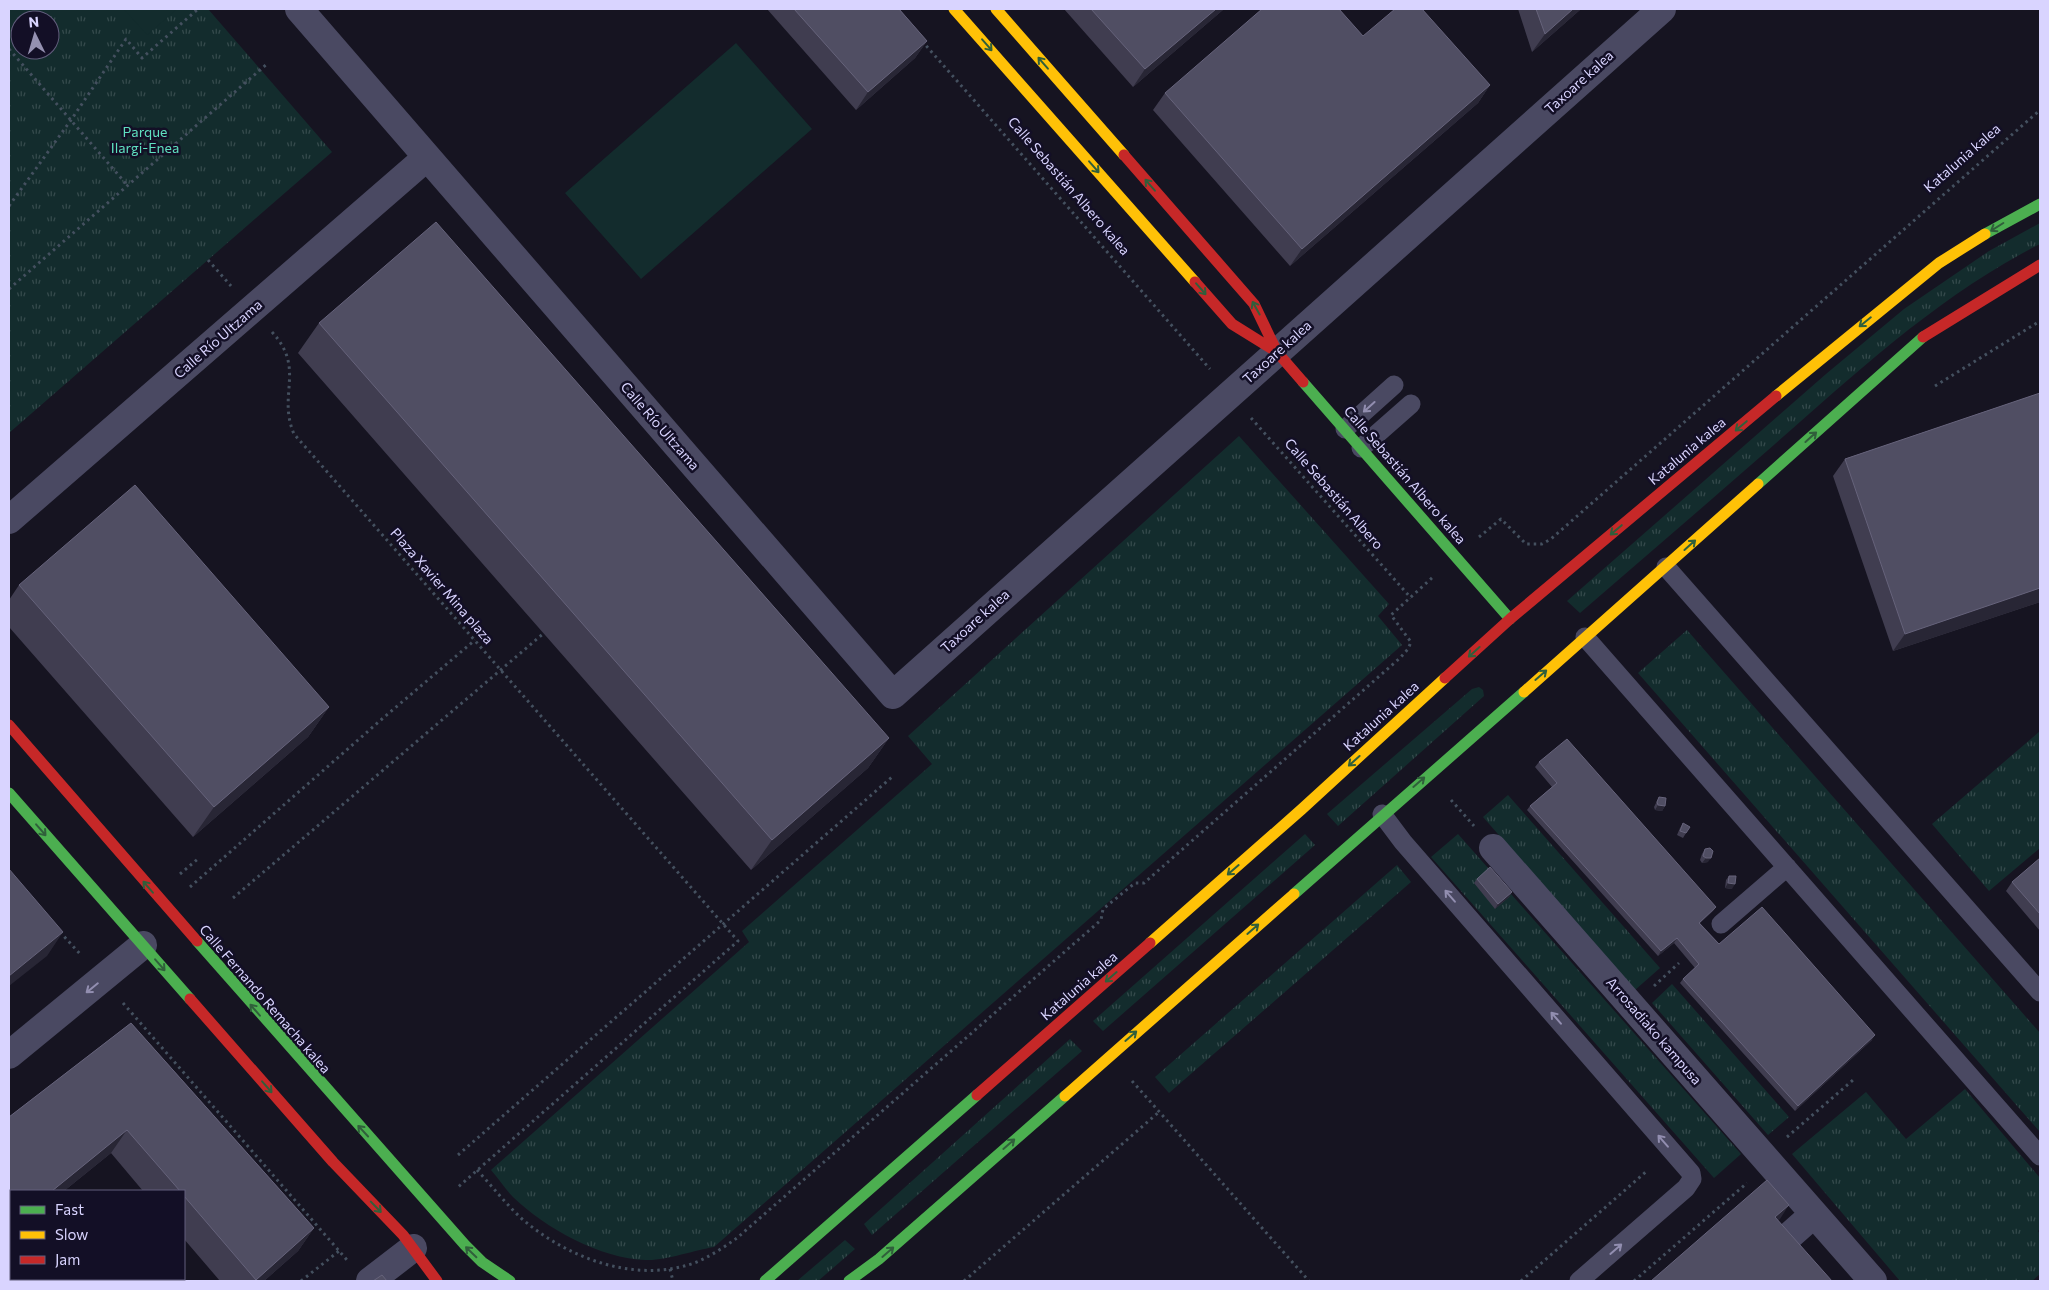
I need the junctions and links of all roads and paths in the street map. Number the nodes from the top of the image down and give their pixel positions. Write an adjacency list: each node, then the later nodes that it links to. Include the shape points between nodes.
1 (198, 9): 10 (path, via 142,58 126,39)
2 (298, 9): 11 (street, Calle Río Ultzama)
3 (954, 9): 20 (street, Calle Sebastián Albero kalea, one-way to 20, via 1232,324)
4 (996, 9): 20 (street, Calle Sebastián Albero kalea, one-way to 4, via 1254,304)
5 (1662, 9): 20 (street, Taxoare kalea)
6 (920, 39): 21 (path, Calle Sebastián Albero kalea)
7 (9, 49): 10 (path)
8 (268, 64): 12 (path)
9 (2040, 110): 29 (path, Katalunia kalea, via 1551,539 1542,544 1526,544 1501,519)
10 (71, 120): 12 (path); 14 (path)
11 (426, 158): 18 (street, Calle Río Ultzama); 38 (street, Calle Río Ultzama)
12 (128, 186): 17 (path)
13 (2040, 204): 33 (street, Katalunia kalea, one-way to 33, via 1939,263 1854,330)
14 (9, 206)
15 (208, 260): 18 (path, Plaza Xavier Mina plaza)
16 (2040, 265): 30 (street, one-way to 16, via 1919,340)
17 (9, 289)
18 (252, 310): 28 (street, Calle Río Ultzama); 36 (path, Plaza Xavier Mina plaza, via 287,351 290,370 288,412 294,434)
19 (2040, 321): 23 (path)
20 (1277, 352): 26 (street, Calle Sebastián Albero kalea); 38 (street, Taxoare kalea)
21 (1215, 376)
22 (1394, 385): 26 (lane, one-way to 26)
23 (1935, 386)
24 (1411, 404): 27 (lane)
25 (1247, 413): 32 (path, Calle Sebastián Albero)
26 (1344, 429): 27 (street, Calle Sebastián Albero kalea)
27 (1361, 448): 33 (street, Calle Sebastián Albero kalea)
28 (9, 520)
29 (1478, 538)
30 (1666, 567): 35 (street); 54 (lane)
31 (1430, 580): 32 (path)
32 (1411, 598): 69 (path, via 1391,615 1410,642 1408,650 1400,658 1144,883 1134,883 1103,909 1101,920 737,1238 695,1262)
33 (1510, 619): 76 (street, Katalunia kalea, one-way to 76, via 1302,809)
34 (544, 633): 37 (path)
35 (1585, 637): 43 (street, one-way to 35); 46 (lane)
36 (475, 640): 37 (path, Plaza Xavier Mina plaza); 48 (path)
37 (501, 670): 47 (path); 51 (path, Plaza Xavier Mina plaza)
38 (893, 695)
39 (9, 725): 48 (street, Calle Fernando Remacha kalea, one-way to 39)
40 (892, 777): 51 (path)
41 (9, 793): 52 (street, one-way to 52)
42 (1451, 800): 44 (path)
43 (1382, 814): 77 (street, one-way to 43, via 879,1259); 81 (lane, one-way to 43, via 1686,1188 1692,1179 1691,1173)
44 (1472, 824)
45 (1493, 848): 61 (street, Arrosadiako kampusa)
46 (1788, 867): 49 (lane); 60 (lane)
47 (233, 898)
48 (166, 908): 64 (street, Calle Fernando Remacha kalea, one-way to 48, via 318,1082)
49 (1721, 924)
50 (54, 925): 53 (path)
51 (724, 925): 59 (path); 62 (path, Plaza Xavier Mina plaza, via 738,942)
52 (143, 945): 53 (street); 67 (street, one-way to 67, via 333,1162)
53 (102, 979): 55 (street, one-way to 55); 68 (path)
54 (2040, 992)
55 (9, 1055)
56 (1853, 1080): 61 (path)
57 (1132, 1081): 58 (path)
58 (1159, 1112): 78 (path); 79 (path)
59 (458, 1155)
60 (2040, 1156)
61 (1767, 1160): 65 (street, Arrosadiako kampusa); 82 (path)
62 (477, 1170): 64 (path); 69 (path, via 522,1218 559,1244 609,1266 657,1271)
63 (1648, 1170): 80 (path)
64 (434, 1208): 74 (street, Calle Fernando Remacha kalea, one-way to 64, via 482,1262)
65 (1814, 1214): 66 (street); 71 (street, Arrosadiako kampusa)
66 (1779, 1245)
67 (413, 1248): 70 (street); 73 (street)
68 (339, 1250): 70 (path); 72 (path)
69 (670, 1269): 75 (path)
70 (361, 1273)
71 (1866, 1279)
72 (301, 1281)
73 (437, 1281)
74 (510, 1281)
75 (673, 1281)
76 (765, 1281)
77 (849, 1281)
78 (964, 1281)
79 (1309, 1281)
80 (1521, 1281)
81 (1579, 1281)
82 (1634, 1281)

